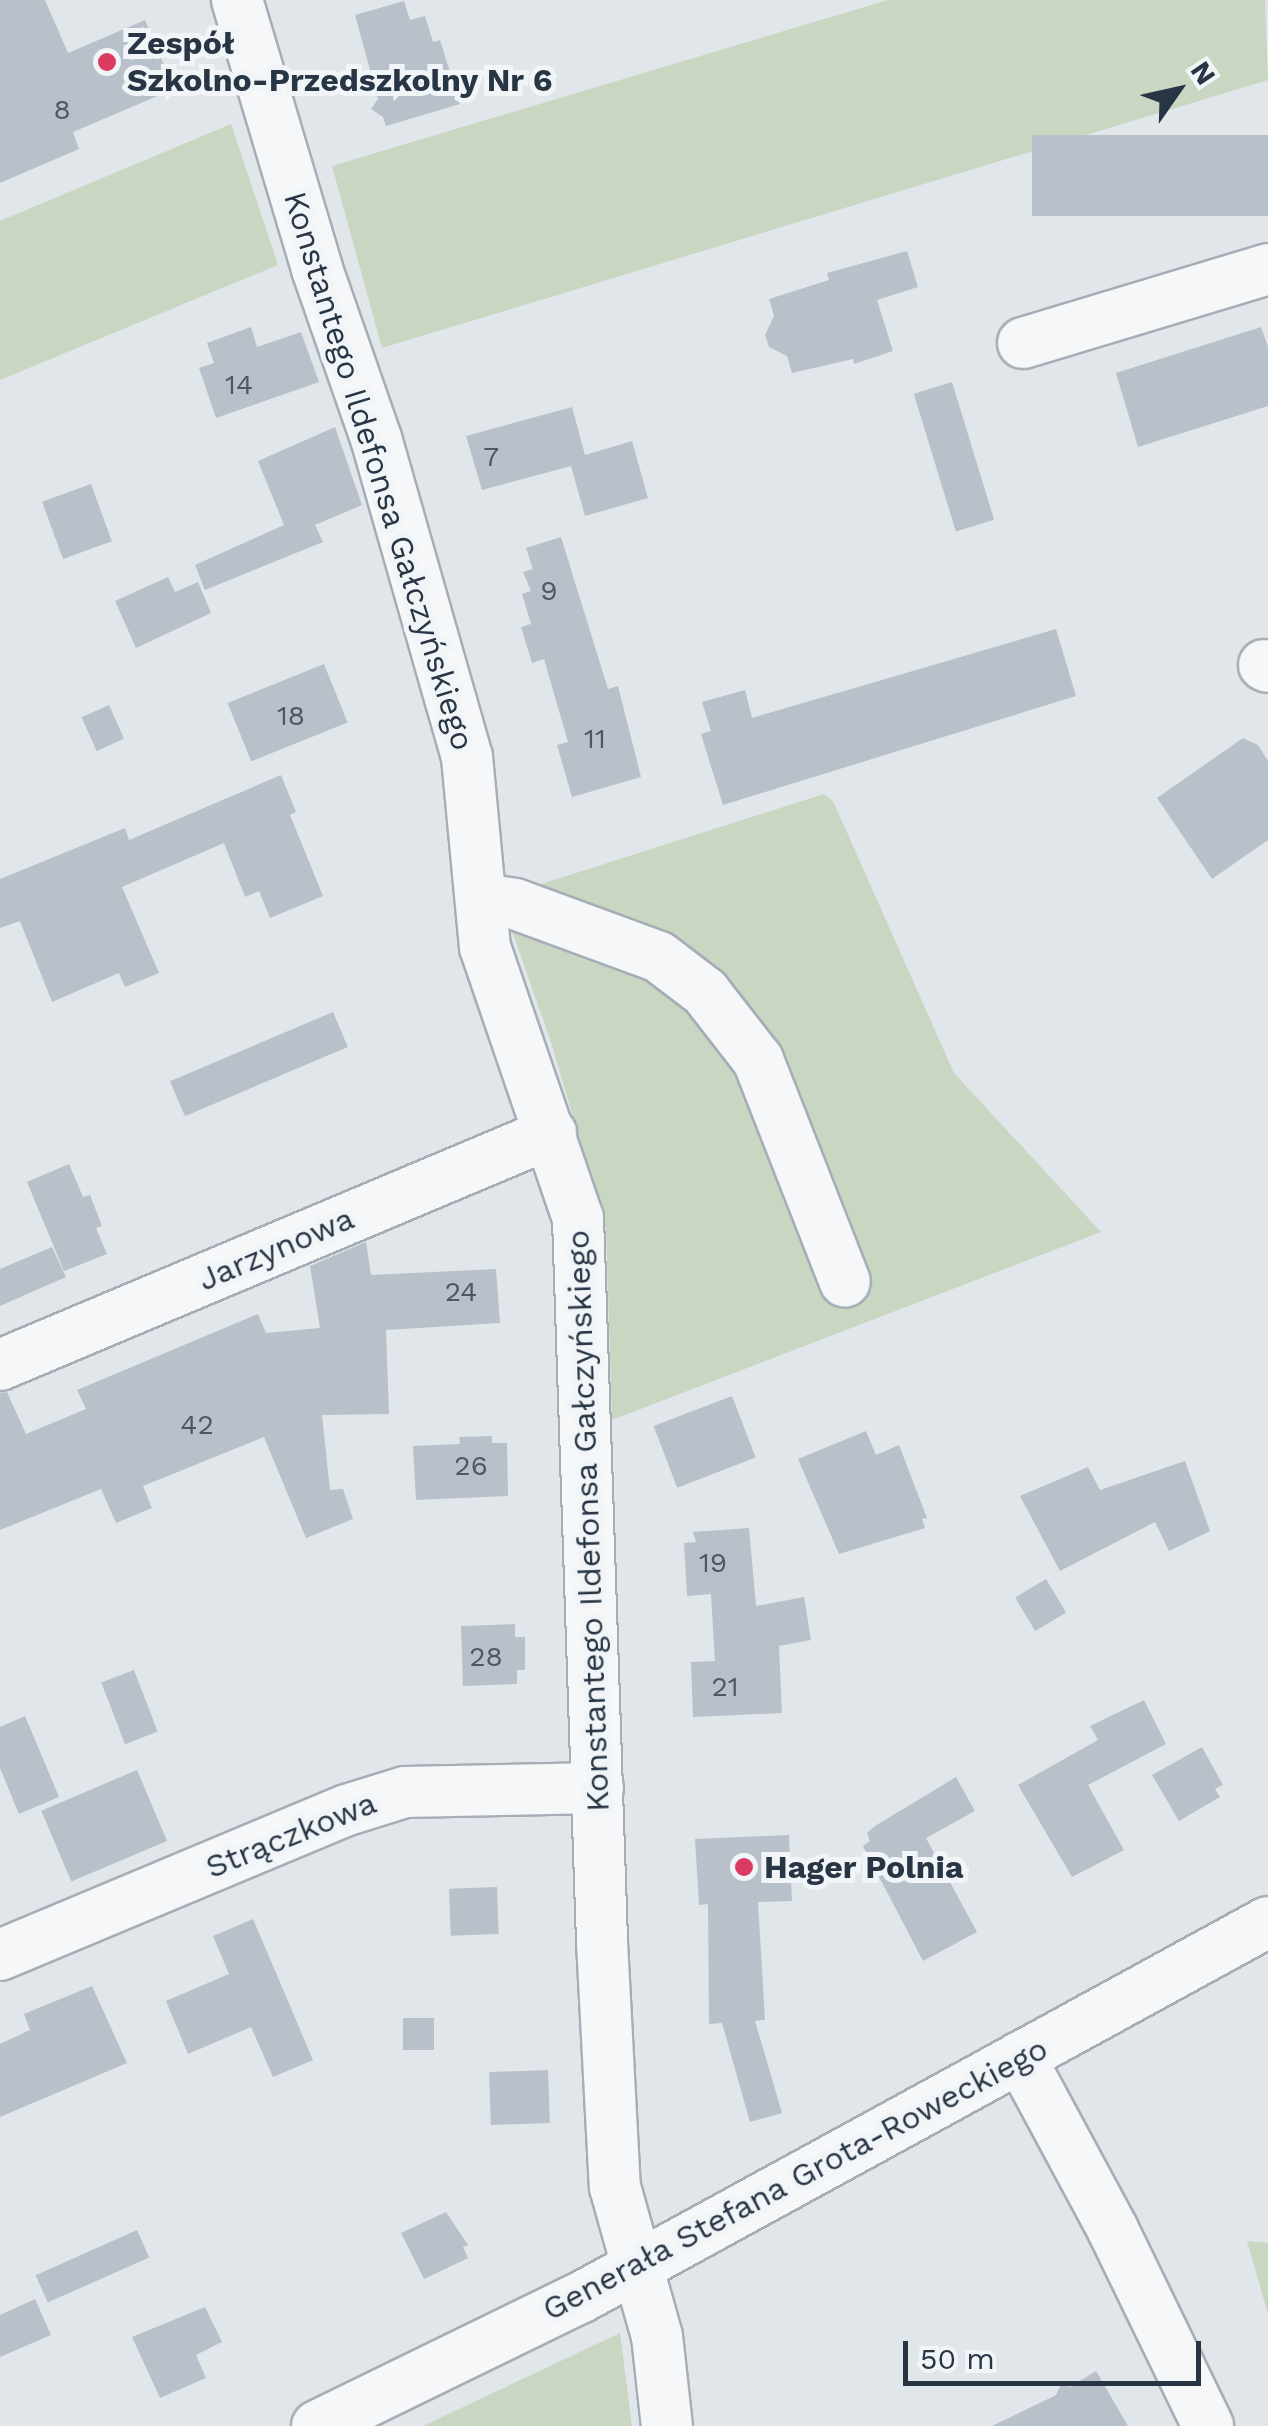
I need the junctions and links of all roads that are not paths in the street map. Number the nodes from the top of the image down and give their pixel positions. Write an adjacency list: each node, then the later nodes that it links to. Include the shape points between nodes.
1 (237, 0): 4 (street, Konstantego Ildefonsa Gałczyńskiego, via 317,269 376,438 467,757)
2 (1268, 269): 3 (street)
3 (1024, 344)
4 (481, 899): 5 (street, Konstantego Ildefonsa Gałczyńskiego, via 486,948); 6 (street, via 515,904 660,957 705,992 758,1060)
5 (552, 1133): 7 (street, Jarzynowa); 8 (street, Konstantego Ildefonsa Gałczyńskiego, via 578,1218)
6 (846, 1282)
7 (0, 1364)
8 (598, 1788): 10 (street, Strączkowa, via 405,1792 347,1810); 12 (street, Konstantego Ildefonsa Gałczyńskiego, via 615,2187)
9 (1268, 1922): 11 (street, Generała Stefana Grota-Roweckiego)
10 (0, 1956)
11 (1020, 2058): 12 (street, Generała Stefana Grota-Roweckiego); 15 (street)
12 (636, 2268): 13 (street, Generała Stefana Grota-Roweckiego); 14 (street, Konstantego Ildefonsa Gałczyńskiego, via 657,2336)
13 (316, 2426)
14 (667, 2426)
15 (1208, 2426)

